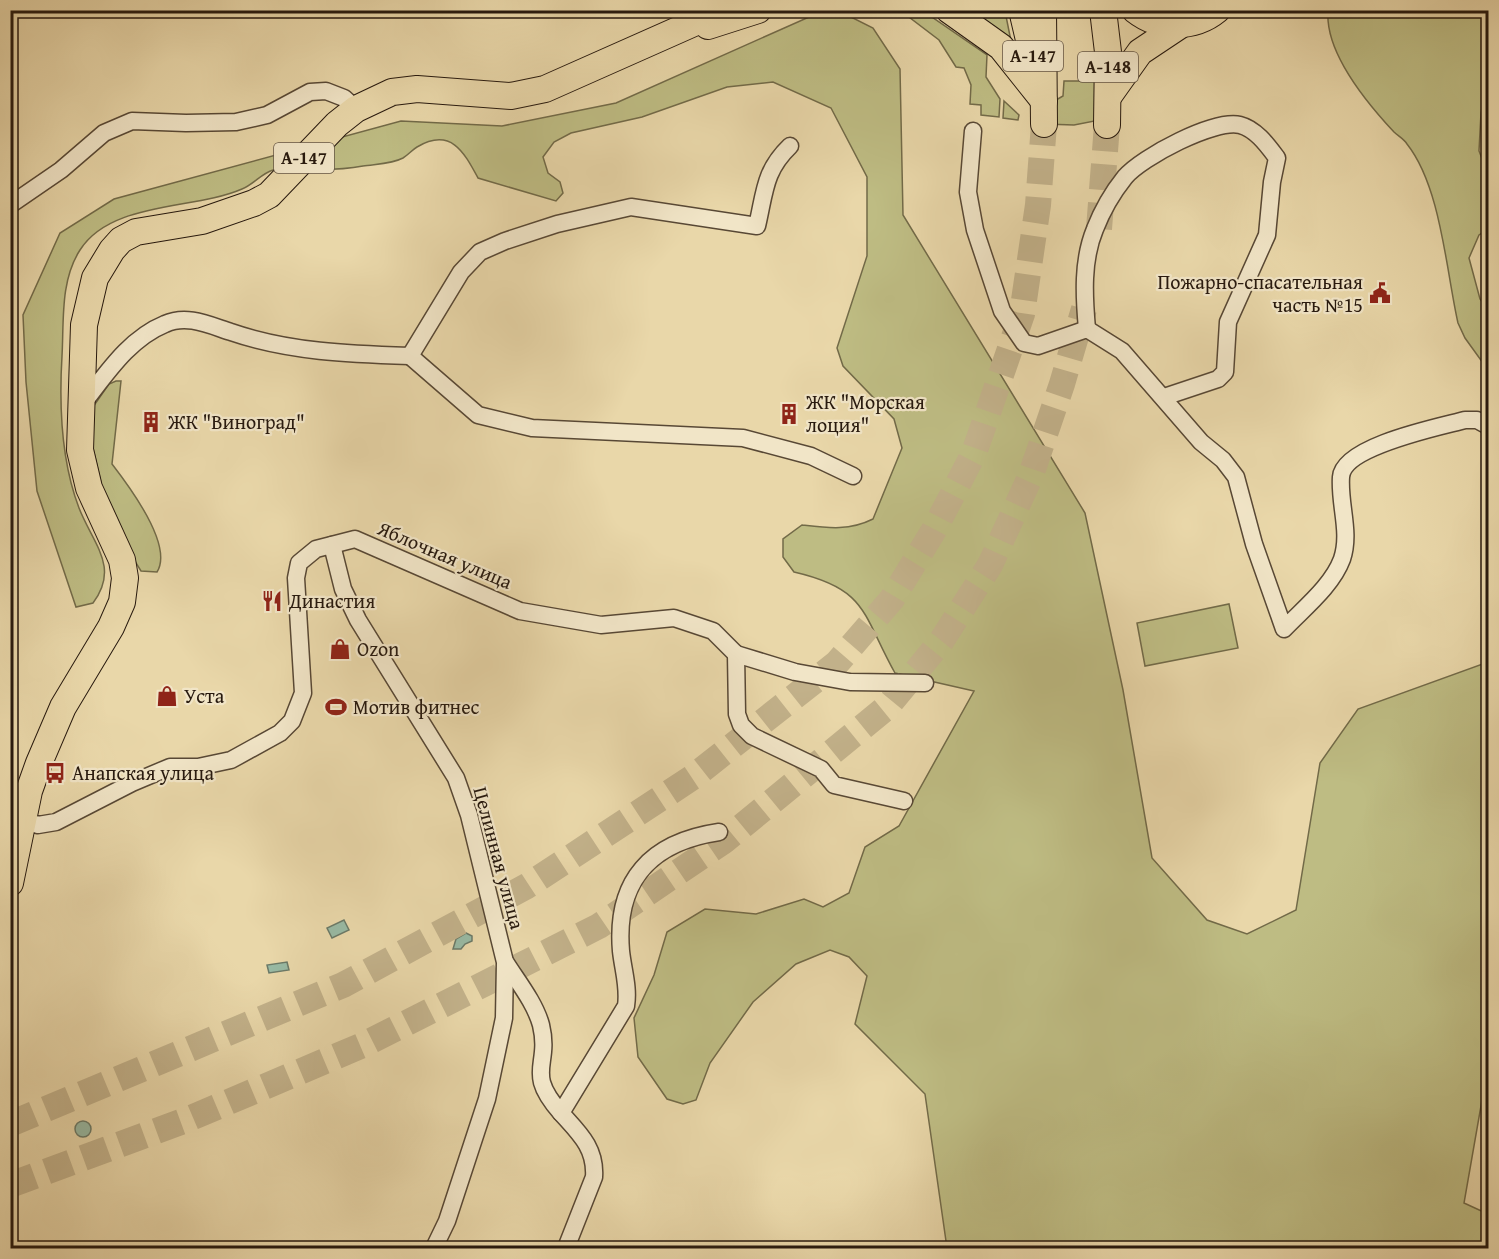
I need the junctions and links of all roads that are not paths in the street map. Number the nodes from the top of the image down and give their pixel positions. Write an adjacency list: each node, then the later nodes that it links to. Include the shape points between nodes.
1 (698, 10): 11 (main road, А-147)
2 (723, 10): 11 (main road, А-147)
3 (758, 10): 11 (main road)
4 (949, 10): 14 (main road, via 1001,46)
5 (1022, 10): 14 (main road, А-147)
6 (1042, 10): 14 (main road)
7 (1103, 10): 12 (main road, А-148)
8 (1135, 10): 10 (main road)
9 (1217, 10): 10 (main road, via 1207,19)
10 (1179, 26): 12 (main road, via 1140,52)
11 (653, 42): 13 (main road, А-147, via 525,94 403,90)
12 (1108, 97): 15 (main road, А-148)
13 (356, 110): 18 (street, via 344,98 326,91 310,92 267,115 237,122 132,121 104,133 61,170); 22 (main road, А-147, via 337,124 269,195 202,221 136,232 121,240 95,278 84,325)
14 (1044, 112)
15 (1107, 125)
16 (973, 131): 19 (street, via 968,192 975,230 1002,311 1024,343 1038,346)
17 (790, 146): 20 (street, via 774,161 757,226 631,207 557,224 480,252 461,272)
18 (10, 205)
19 (1087, 329): 21 (street, via 1122,351); 21 (street, via 1087,256 1094,230 1126,175 1166,148 1224,124 1242,125 1262,139 1277,158 1267,235 1228,322 1225,372 1218,379)
20 (410, 356): 22 (street, via 288,348 182,319 165,323 133,344); 24 (street, via 478,415 532,428 744,438 811,456)
21 (1164, 397): 23 (street, via 1236,477 1254,544 1284,629 1335,574 1342,559 1346,544 1341,477 1347,465 1384,442 1465,420 1477,420)
22 (81, 406): 29 (main road, via 83,471 122,560 122,602 63,707)
23 (1488, 426)
24 (853, 476)
25 (332, 545): 26 (street, Яблочная улица, via 355,539 520,611 601,625 674,618 713,631); 29 (street, Яблочная улица, via 316,549 299,564 303,693 295,715 280,733 231,760 198,767 170,767 56,822 38,825); 32 (street, Целинная улица, via 344,589 358,620 456,778 470,814)
26 (736, 654): 27 (street, Яблочная улица, via 795,672 850,682); 28 (street, via 737,714 752,736 822,769 834,785)
27 (926, 683)
28 (904, 801)
29 (16, 819): 31 (main road)
30 (719, 832): 33 (street, via 692,836 668,846 634,877 620,923 626,1006)
31 (10, 883)
32 (506, 962): 33 (street, Целинная улица, via 537,1014 543,1042 542,1088); 34 (street, Целинная улица, via 504,1018 487,1099 447,1221)
33 (561, 1113): 35 (street, Целинная улица, via 588,1143 595,1164 594,1177)
34 (434, 1248)
35 (566, 1248)

